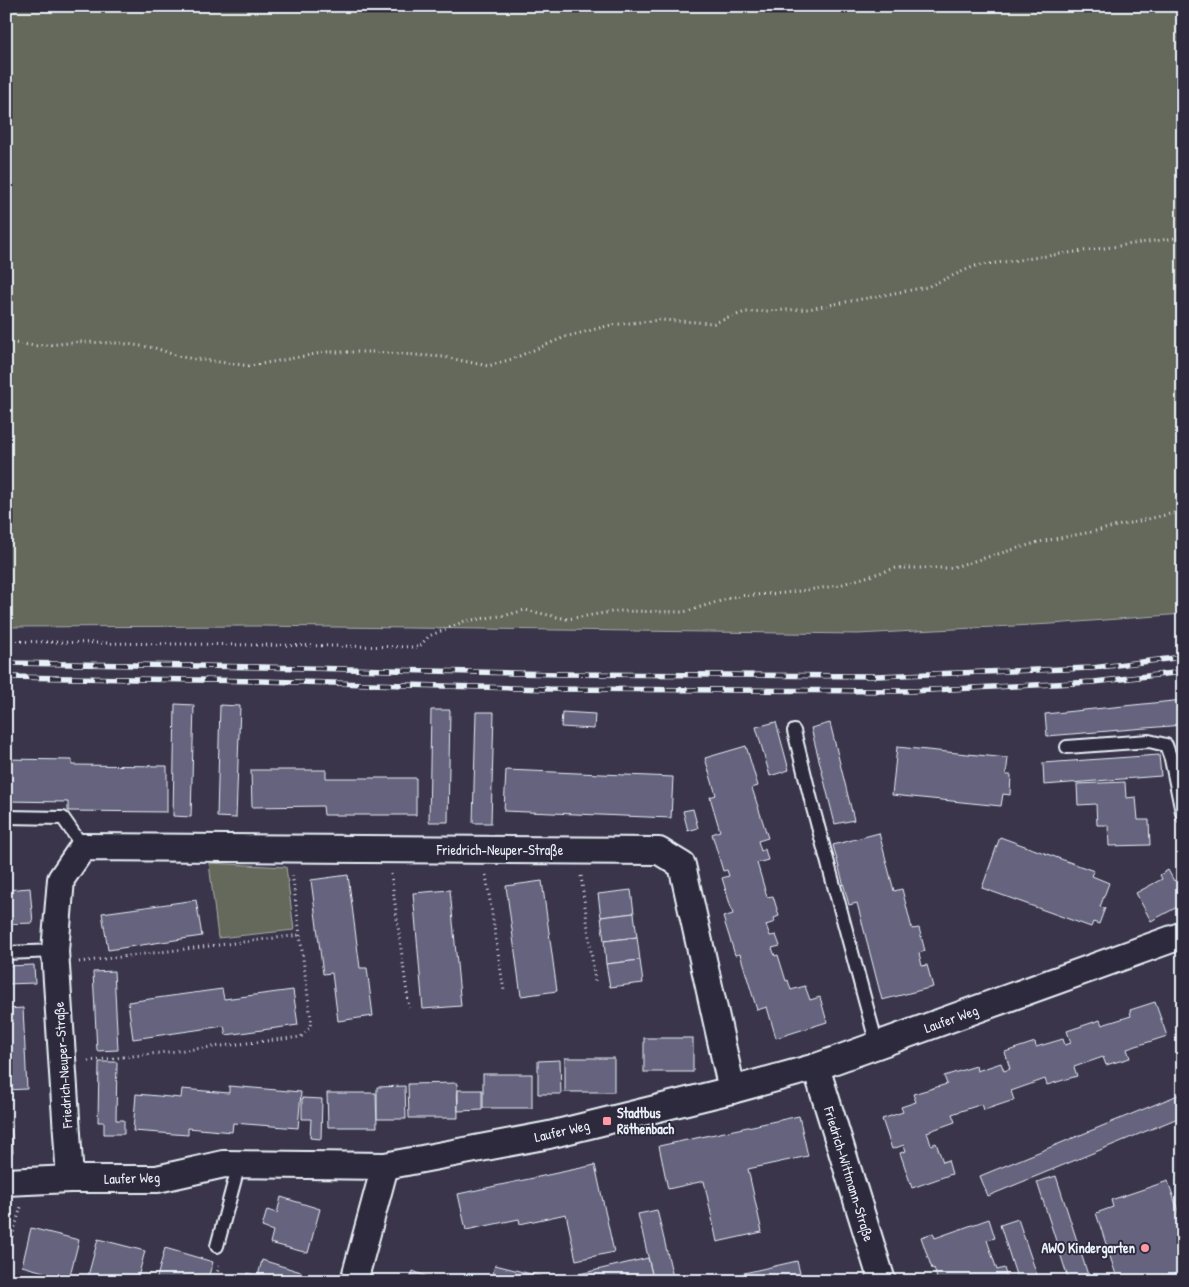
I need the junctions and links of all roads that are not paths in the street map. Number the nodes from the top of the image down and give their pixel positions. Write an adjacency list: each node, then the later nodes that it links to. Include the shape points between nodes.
1 (794, 731): 9 (lane)
2 (1067, 747): 4 (lane, via 1149,741 1166,745)
3 (6, 817): 5 (lane, via 63,818)
4 (1183, 817)
5 (83, 847): 8 (street, Friedrich-Neuper-Straße, via 61,879); 11 (street, Friedrich-Neuper-Straße, via 659,851 682,865)
6 (1183, 935): 9 (street, Laufer Weg)
7 (6, 953): 8 (lane)
8 (56, 958): 14 (street, Friedrich-Neuper-Straße)
9 (877, 1045): 10 (street, Laufer Weg)
10 (816, 1067): 11 (street, Laufer Weg); 18 (street, Friedrich-Wittmann-Straße)
11 (732, 1090): 13 (street, Laufer Weg, via 549,1134)
12 (239, 1164): 13 (street, Laufer Weg); 14 (street, Laufer Weg, via 224,1164 156,1179); 16 (lane)
13 (385, 1166): 17 (street)
14 (70, 1179): 15 (street, Laufer Weg)
15 (18, 1181)
16 (216, 1246)
17 (354, 1281)
18 (882, 1281)

